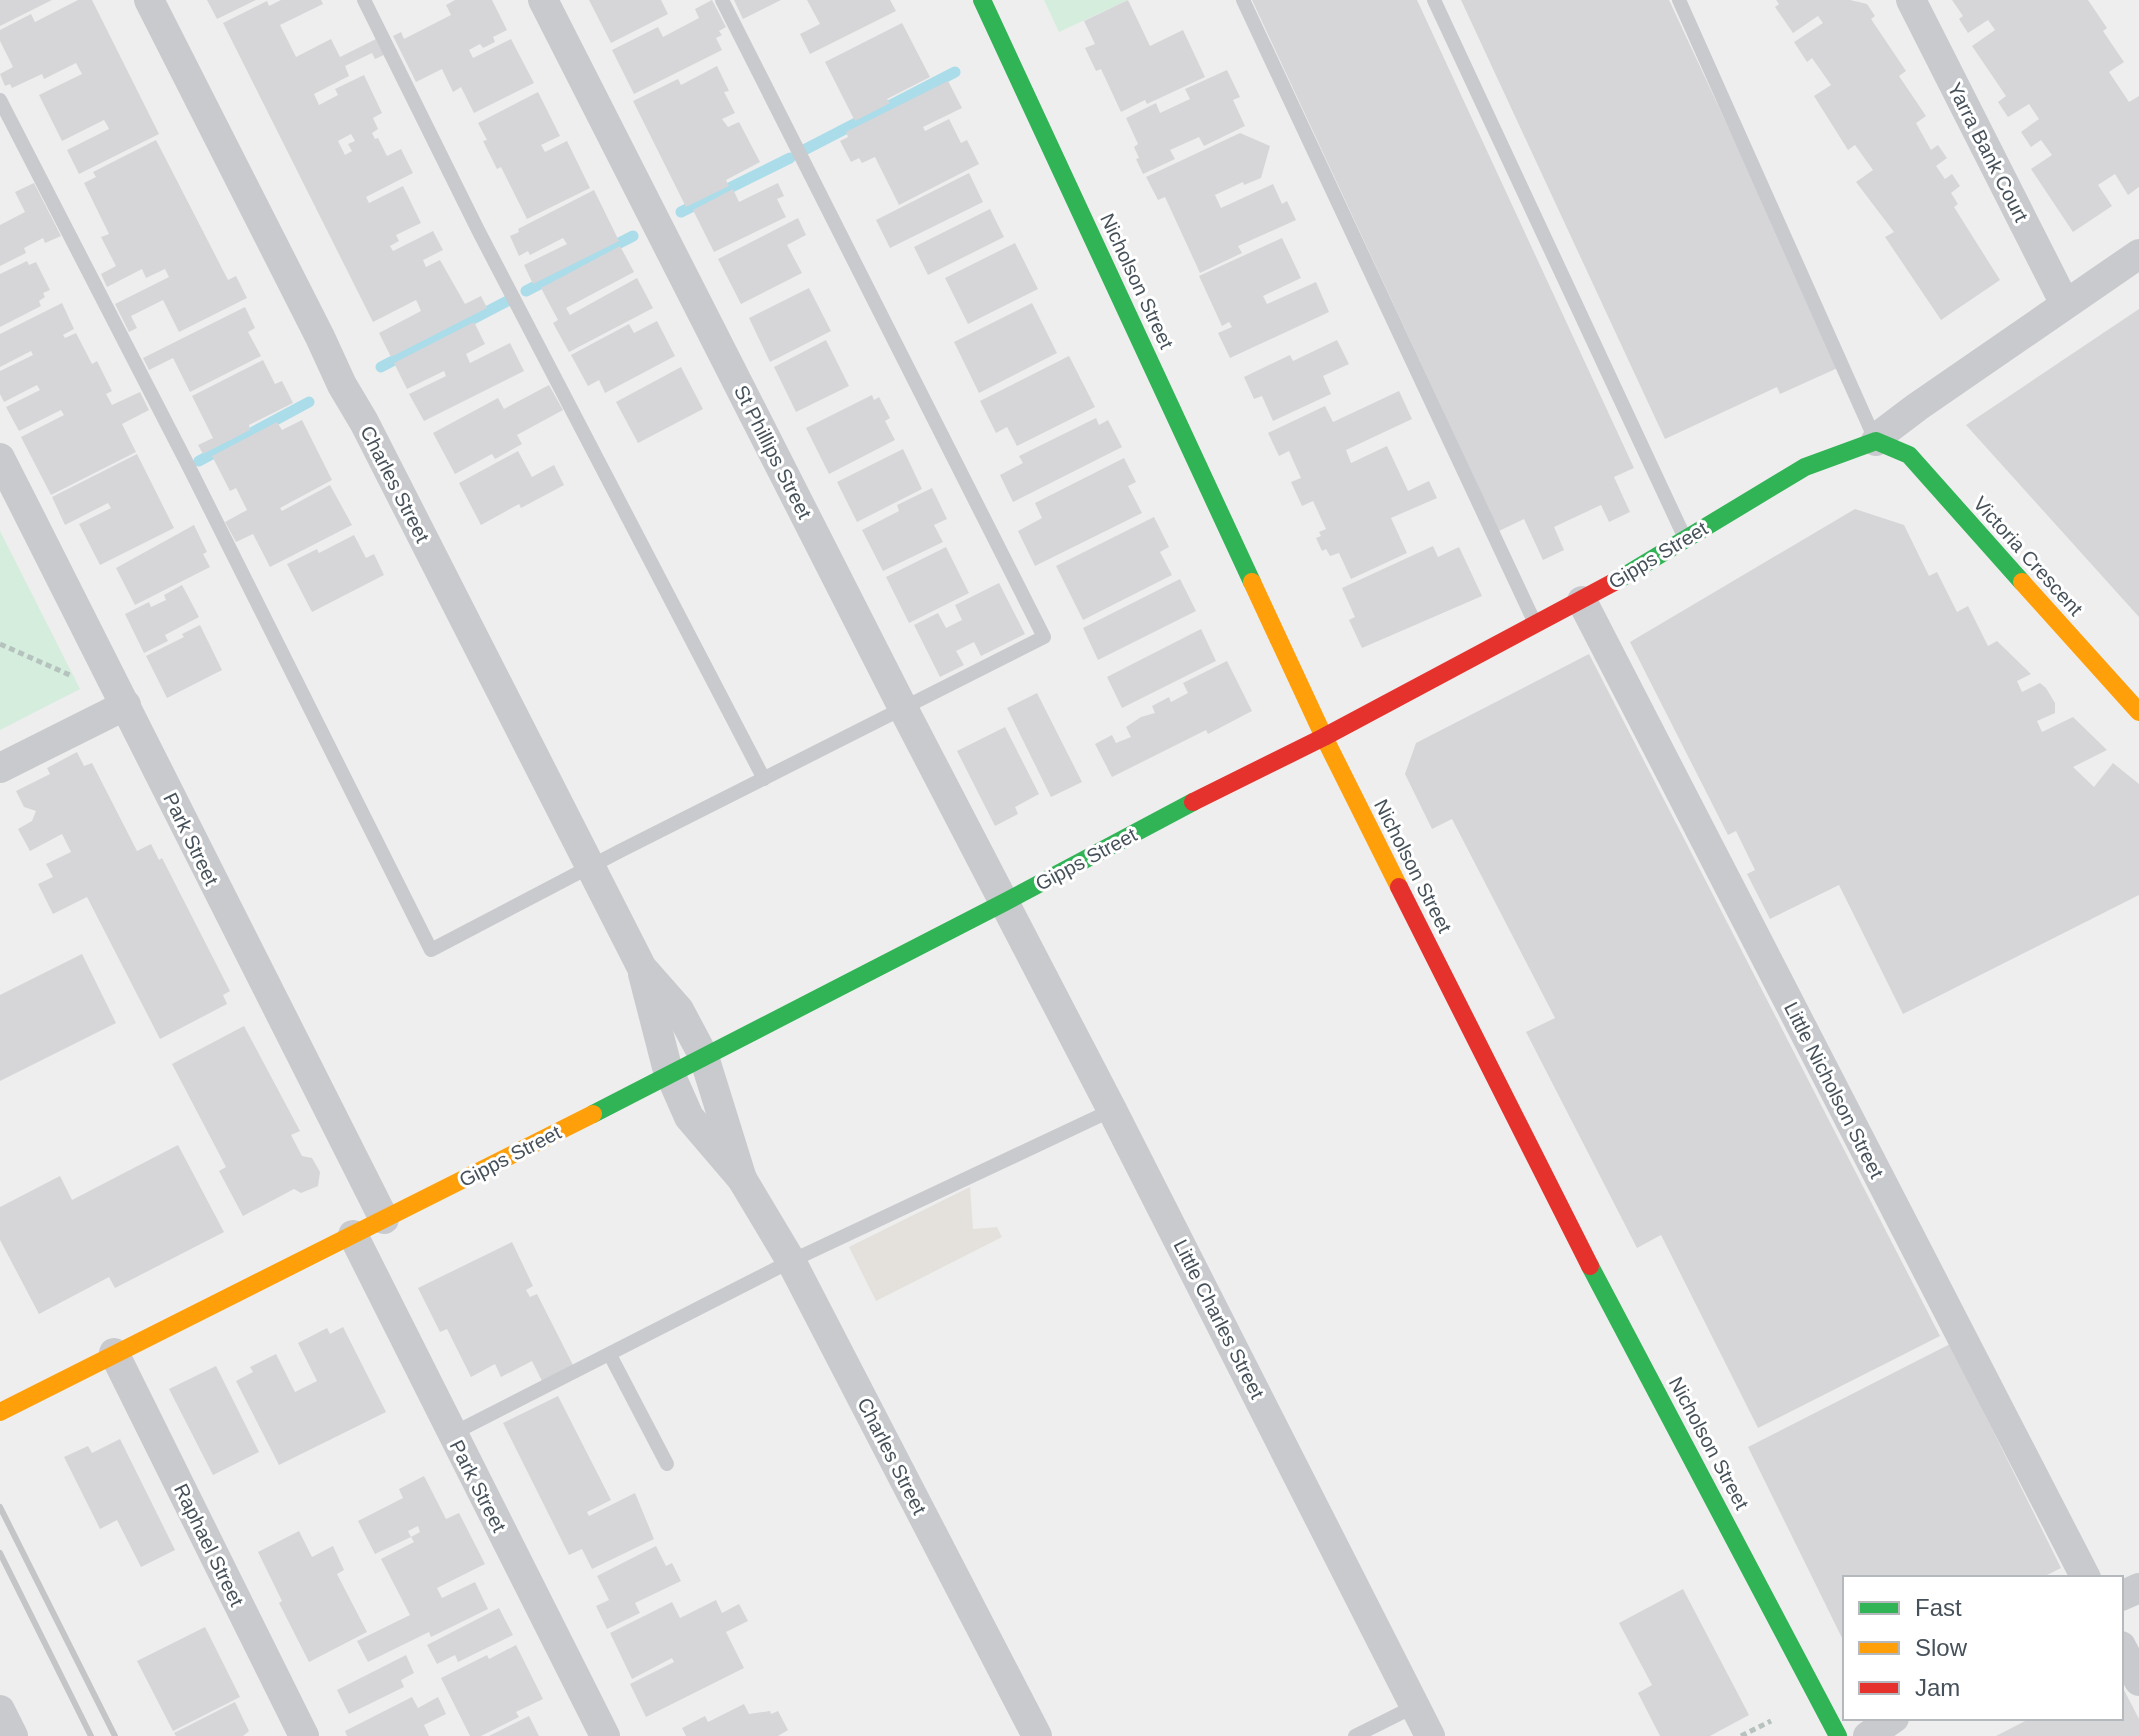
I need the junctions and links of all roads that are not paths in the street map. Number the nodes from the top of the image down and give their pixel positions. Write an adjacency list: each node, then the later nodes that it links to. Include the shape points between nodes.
1 (149, 0): 24 (street, Charles Street)
2 (364, 0): 23 (lane)
3 (543, 0): 19 (street, St Phillips Street)
4 (722, 0): 19 (lane, via 1044,637)
5 (982, 0): 21 (street, Nicholson Street)
6 (1243, 0): 17 (lane)
7 (1434, 0): 15 (lane)
8 (1679, 0): 13 (lane)
9 (1911, 0): 12 (street, Yarra Bank Court)
10 (0, 100): 24 (lane, via 431,950)
11 (2139, 254): 12 (street, Gipps Street)
12 (2065, 304): 13 (street, Gipps Street)
13 (1876, 441): 15 (street, Gipps Street, via 1805,467); 20 (street, Victoria Crescent, via 1909,455)
14 (0, 458): 18 (street, Park Street)
15 (1685, 538): 16 (street, Gipps Street)
16 (1582, 601): 17 (street, Gipps Street); 39 (street, Little Nicholson Street)
17 (1536, 625): 21 (street, Gipps Street)
18 (126, 705): 22 (street); 31 (street, Park Street)
19 (904, 710): 23 (lane); 25 (street, St Phillips Street)
20 (2139, 712)
21 (1324, 737): 25 (street, Gipps Street); 51 (street, Nicholson Street, via 1563,1214)
22 (0, 768)
23 (764, 779): 24 (lane)
24 (590, 868): 26 (street, Charles Street)
25 (1005, 902): 27 (street, Gipps Street); 29 (street, Little Charles Street)
26 (642, 968): 27 (street, Charles Street, via 679,1010); 28 (street, Charles Street)
27 (704, 1057): 28 (street, Gipps Street); 30 (street, Charles Street)
28 (670, 1075): 30 (street, Charles Street, via 689,1117); 31 (street, Gipps Street)
29 (1112, 1110): 33 (lane); 42 (street, Little Charles Street)
30 (742, 1179): 33 (street, Charles Street)
31 (384, 1219): 32 (street, Gipps Street)
32 (353, 1235): 34 (street, Gipps Street); 37 (street, Park Street)
33 (791, 1261): 35 (lane); 48 (street, Charles Street)
34 (114, 1353): 36 (street, Gipps Street); 46 (street, Raphael Street)
35 (610, 1355): 37 (lane); 38 (lane)
36 (0, 1412)
37 (452, 1434): 47 (street, Park Street)
38 (667, 1464)
39 (2085, 1576)
40 (2123, 1650): 41 (street)
41 (2139, 1681)
42 (1415, 1706): 49 (lane); 50 (street, Little Charles Street)
43 (0, 1710): 45 (street)
44 (1891, 1720): 52 (street)
45 (13, 1736)
46 (304, 1736)
47 (605, 1736)
48 (1037, 1736)
49 (1355, 1736)
50 (1430, 1736)
51 (1838, 1736)
52 (1868, 1736)

